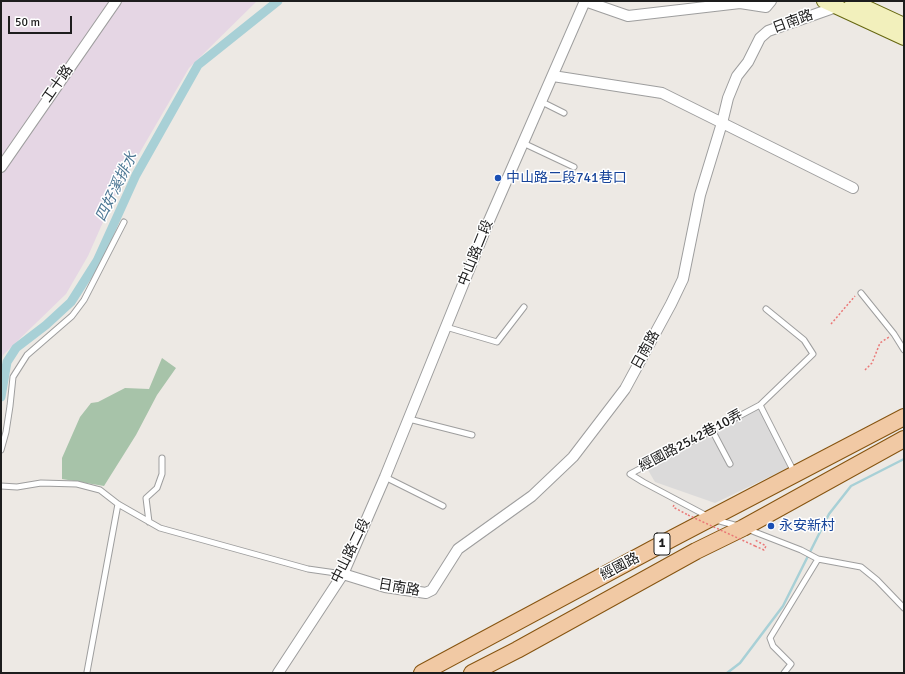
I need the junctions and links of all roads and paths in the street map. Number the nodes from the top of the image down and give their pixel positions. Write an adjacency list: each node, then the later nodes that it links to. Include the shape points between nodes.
1 (116, 1): 12 (street, 工十路)
2 (771, 1): 7 (street, 中山路二段, via 766,7 740,3 628,16 585,1)
3 (852, 1): 5 (street)
4 (834, 3): 6 (street); 10 (street, 日南路, via 768,31 760,38 748,62 737,76)
5 (904, 25)
6 (904, 38)
7 (553, 76): 8 (street, 中山路二段); 10 (street, via 662,93)
8 (542, 102): 9 (lane); 11 (street, 中山路二段)
9 (564, 113)
10 (722, 123): 14 (street); 44 (street, 日南路, via 700,195 683,279 625,389 573,457 532,496 458,549 432,590 426,593 385,587)
11 (523, 143): 13 (lane); 20 (street, 中山路二段)
12 (1, 167)
13 (574, 167)
14 (853, 188)
15 (124, 222): 30 (lane, via 84,300 72,316 27,355 13,377)
16 (861, 293): 19 (path, via 854,296); 21 (lane)
17 (524, 307): 20 (lane, via 497,342)
18 (766, 310): 24 (lane, 經國路2542巷10弄, via 804,340 813,354)
19 (831, 324)
20 (446, 326): 26 (street, 中山路二段)
21 (894, 334): 22 (lane); 23 (path, via 880,343 872,364)
22 (904, 350)
23 (865, 370)
24 (760, 405): 27 (lane, 經國路2542巷10弄); 33 (lane)
25 (904, 417): 33 (main road, 經國路 / 1)
26 (409, 419): 28 (lane); 34 (street, 中山路二段)
27 (712, 430): 32 (lane); 39 (lane, 經國路2542巷10弄, via 630,474)
28 (472, 435)
29 (904, 439): 41 (main road, 經國路 / 1)
30 (1, 450)
31 (162, 458): 40 (lane, via 162,474 157,488 146,498)
32 (730, 464)
33 (795, 473): 39 (main road, 經國路 / 1)
34 (385, 477): 37 (lane); 44 (street, 中山路二段)
35 (1, 486): 36 (lane, via 77,484 100,490)
36 (118, 504): 40 (lane); 46 (lane)
37 (443, 506)
38 (673, 507): 42 (path, bridge, via 764,550 766,546)
39 (712, 518): 41 (lane); 48 (main road, 經國路 / 1)
40 (149, 522): 44 (lane, via 160,528 308,569)
41 (743, 528): 43 (lane); 49 (main road, 經國路 / 1)
42 (757, 541)
43 (818, 559): 45 (lane, via 861,566); 50 (lane, via 770,638 772,646 791,664)
44 (342, 574): 47 (street, 中山路二段)
45 (904, 608)
46 (87, 672)
47 (278, 673)
48 (422, 673)
49 (472, 673)
50 (784, 673)

